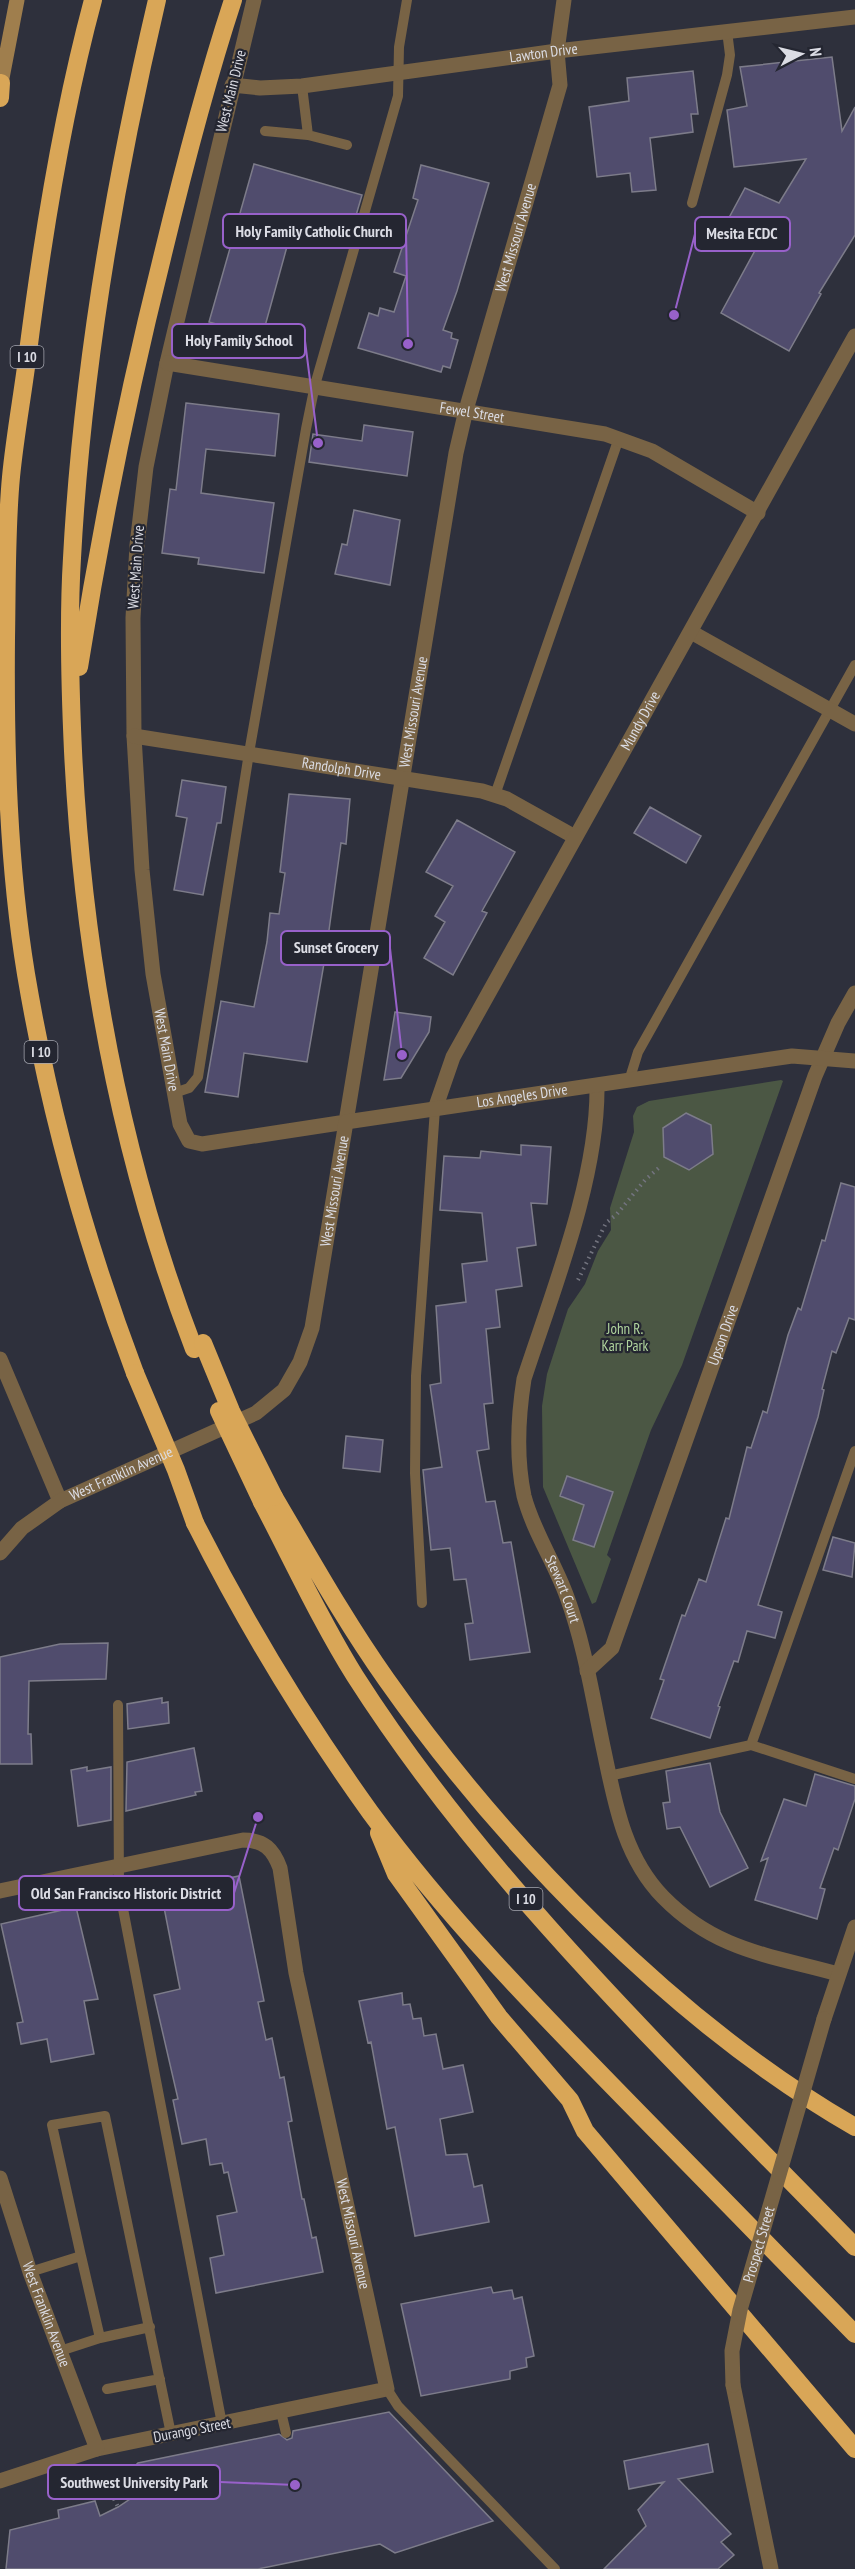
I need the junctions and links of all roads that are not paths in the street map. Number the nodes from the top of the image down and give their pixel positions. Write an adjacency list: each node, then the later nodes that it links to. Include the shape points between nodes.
1 (17, 0): 12 (main road)
2 (93, 0): 31 (highway, I 10, via 38,272 11,476)
3 (157, 0): 30 (highway, I 10, via 126,141 90,358 72,560)
4 (233, 0): 30 (highway, via 184,165 139,344 103,515)
5 (254, 0): 13 (street, West Main Drive)
6 (406, 0): 11 (lane)
7 (564, 0): 10 (street, West Missouri Avenue)
8 (855, 17): 9 (street, Lawton Drive)
9 (727, 31): 10 (street, Lawton Drive); 19 (lane, via 727,75)
10 (557, 51): 11 (street, Lawton Drive); 23 (street, West Missouri Avenue, via 560,85)
11 (398, 73): 14 (street, Lawton Drive); 22 (lane, via 398,96)
12 (0, 84): 15 (highway)
13 (232, 85): 14 (street, Lawton Drive); 21 (street, West Main Drive)
14 (302, 86): 17 (lane)
15 (0, 98)
16 (265, 131): 17 (lane)
17 (308, 135): 18 (lane)
18 (347, 145)
19 (692, 203)
20 (855, 336): 25 (street, Mundy Drive)
21 (167, 363): 22 (street, Fewel Street); 33 (street, West Main Drive, via 146,467 137,545)
22 (315, 385): 23 (street, Fewel Street); 34 (lane)
23 (466, 410): 24 (street, Fewel Street); 35 (street, West Missouri Avenue)
24 (619, 438): 25 (street, Fewel Street, via 652,451); 36 (lane)
25 (758, 513): 26 (street, Mundy Drive)
26 (691, 632): 29 (street); 37 (street, Mundy Drive)
27 (855, 665): 29 (lane)
28 (0, 698): 31 (highway)
29 (830, 710): 32 (street); 41 (lane, via 638,1052)
30 (72, 713): 50 (highway, I 10, bridge, via 78,848 90,948 112,1073 146,1202 229,1434)
31 (6, 718): 59 (highway, I 10, bridge, via 12,847 26,971 60,1139 85,1233 195,1523 285,1688)
32 (855, 724)
33 (134, 736): 34 (street, Randolph Drive); 43 (street, West Main Drive, via 153,974)
34 (249, 753): 35 (street, Randolph Drive); 43 (lane, via 198,1077 189,1089)
35 (402, 780): 36 (street, Randolph Drive); 45 (street, West Missouri Avenue)
36 (495, 795): 37 (street, Randolph Drive)
37 (575, 837): 44 (street, Mundy Drive, via 453,1057)
38 (855, 993): 39 (street, Upson Drive)
39 (823, 1058): 40 (street, Los Angeles Drive); 41 (street, Los Angeles Drive, via 792,1056); 54 (street, Upson Drive, via 612,1648)
40 (855, 1061)
41 (629, 1081): 42 (street, Los Angeles Drive)
42 (597, 1086): 44 (street, Los Angeles Drive); 54 (street, Stewart Court, via 597,1112 587,1171 524,1379 519,1408 519,1464 525,1498 567,1597)
43 (174, 1093): 46 (street, West Main Drive, via 180,1124)
44 (435, 1110): 45 (street, Los Angeles Drive); 53 (lane, via 416,1376 415,1473)
45 (346, 1122): 46 (street, Los Angeles Drive, via 207,1144); 48 (street, West Missouri Avenue, via 312,1328 300,1362 284,1390)
46 (189, 1140)
47 (0, 1359): 51 (street)
48 (256, 1413): 51 (street, West Franklin Avenue)
49 (855, 1451): 56 (lane)
50 (268, 1499): 64 (highway, via 385,1677 442,1755 511,1837 614,1941 686,2006 744,2054); 66 (highway, I 10, via 354,1674 460,1822 553,1931)
51 (60, 1500): 52 (street, West Franklin Avenue, via 22,1528)
52 (0, 1553)
53 (422, 1603)
54 (587, 1671): 57 (street, Stewart Court)
55 (118, 1705): 60 (lane)
56 (751, 1745): 57 (lane); 58 (lane)
57 (609, 1776): 63 (street, Stewart Court, via 619,1819 633,1854 661,1895 685,1917 742,1950)
58 (855, 1779)
59 (370, 1812): 70 (highway, I 10, via 507,1978); 81 (highway, via 396,1874 504,2023 570,2100 585,2131)
60 (119, 1867): 61 (street); 75 (street, West Missouri Avenue, via 243,1839 264,1844 274,1852 280,1868 296,1973); 77 (lane, via 119,1888)
61 (0, 1891)
62 (855, 1928): 63 (street, Prospect Street)
63 (838, 1974): 84 (street, Prospect Street, bridge, via 740,2310 732,2351 733,2385)
64 (855, 2127)
65 (0, 2178): 68 (street, West Franklin Avenue)
66 (855, 2247)
67 (81, 2256): 68 (lane); 69 (lane, via 52,2125 105,2115); 71 (lane)
68 (30, 2272): 72 (street, West Franklin Avenue)
69 (150, 2328): 71 (lane); 73 (lane)
70 (855, 2334)
71 (100, 2337): 72 (lane)
72 (60, 2351): 80 (street, West Franklin Avenue)
73 (160, 2379): 74 (lane); 79 (lane)
74 (106, 2388)
75 (387, 2389): 76 (street, Durango Street); 83 (lane, West Missouri Avenue, via 398,2406)
76 (281, 2412): 77 (street, Durango Street); 78 (lane)
77 (222, 2424): 79 (street, Durango Street)
78 (286, 2433)
79 (171, 2434): 80 (street, Durango Street)
80 (97, 2449): 82 (street, Durango Street)
81 (855, 2449)
82 (0, 2481)
83 (555, 2569)
84 (771, 2569)

